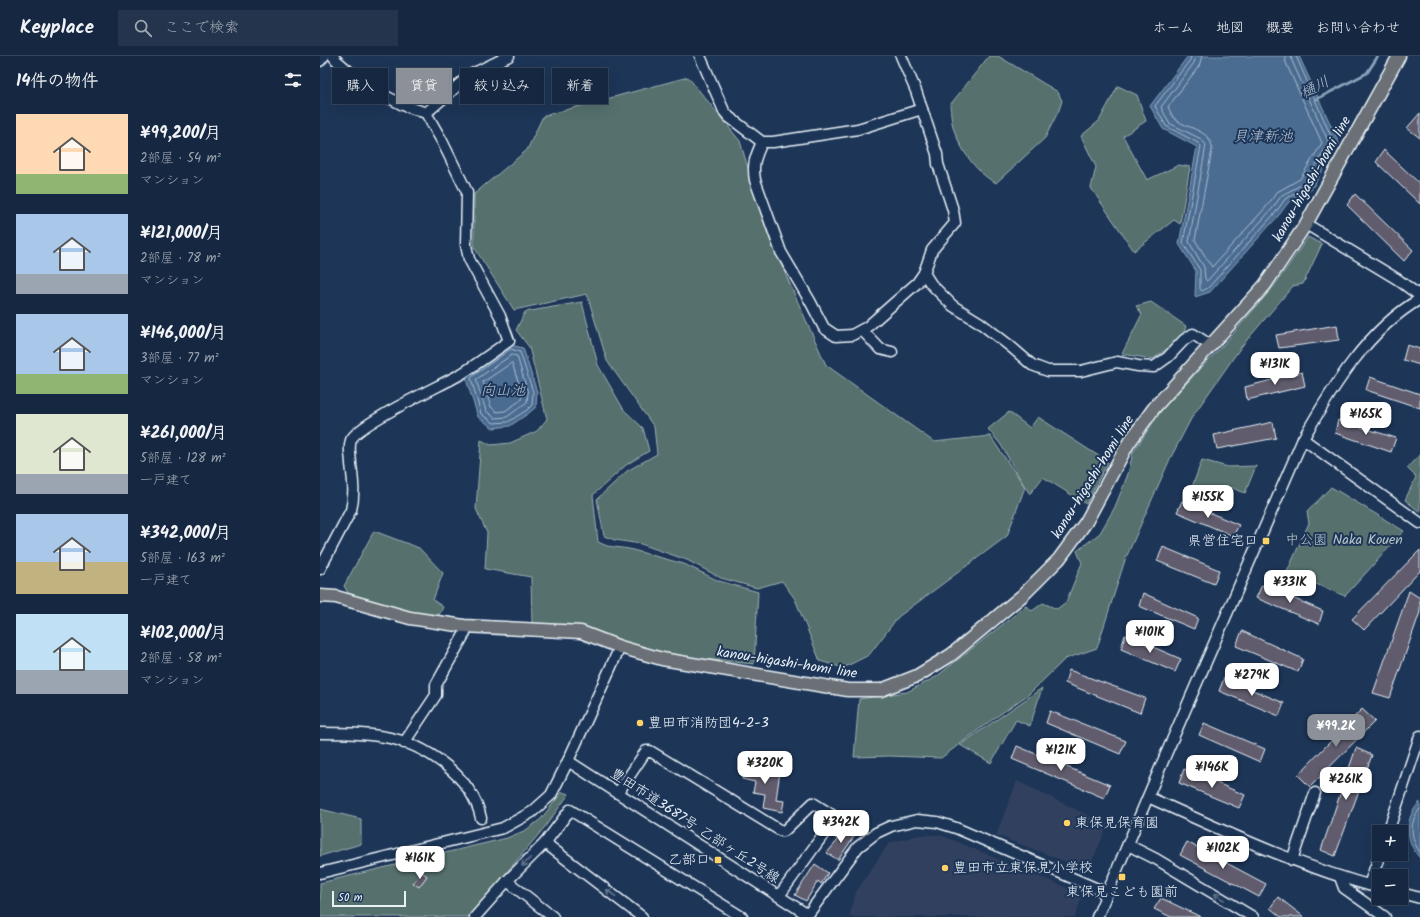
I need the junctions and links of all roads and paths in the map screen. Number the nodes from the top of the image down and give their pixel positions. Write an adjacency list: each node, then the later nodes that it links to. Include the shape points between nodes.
1 (324, 56): 7 (street)
2 (333, 56): 9 (street, via 366,86 403,105)
3 (509, 56): 9 (street, via 470,75)
4 (700, 56): 10 (street, via 724,111)
5 (901, 56): 8 (street)
6 (1398, 56): 11 (main road, kanou-higashi-homi line)
7 (320, 61)
8 (922, 108): 10 (street, via 858,129); 12 (street, via 955,220 932,250)
9 (426, 113): 19 (street, via 467,192 466,244 469,259 500,316 509,341 460,374 374,421 352,438 350,448 353,504)
10 (762, 142): 14 (street, via 753,168 780,252 824,328 836,336 852,335)
11 (1306, 224): 13 (street, via 1397,279); 15 (main road, kanou-higashi-homi line, via 1265,285)
12 (924, 273): 14 (street, via 917,283); 15 (street, via 931,284 953,306 979,322 1032,365 1048,371 1081,371 1117,362 1154,367 1193,334)
13 (1420, 297): 17 (street, via 1401,310 1360,352 1323,404)
14 (862, 330): 16 (street, via 880,350)
15 (1210, 345): 22 (main road, kanou-higashi-homi line, via 1154,408 1128,444 1086,522 1059,559 1023,595 951,655 917,676 881,690 848,690 662,659)
16 (892, 352)
17 (1303, 439): 18 (street); 29 (street)
18 (1420, 523)
19 (320, 569)
20 (320, 596): 21 (main road, kanou-higashi-homi line, via 336,597 410,618)
21 (464, 626): 22 (main road, kanou-higashi-homi line, via 580,632); 25 (street, via 465,633 436,686 436,695)
22 (620, 647): 26 (street)
23 (320, 733): 25 (street, via 358,733 386,737)
24 (1420, 736): 31 (street)
25 (404, 743): 30 (street, via 427,753 455,772 472,793)
26 (568, 761): 27 (street, 豊田市道3687号 乙部ヶ丘2号線); 35 (street, via 551,795 532,812 503,828)
27 (618, 793): 41 (street, 豊田市道3687号 乙部ヶ丘2号線); 41 (street, via 646,751 650,751 781,831 814,803 832,815 833,821)
28 (1315, 794): 34 (street)
29 (1148, 797): 33 (street); 34 (street)
30 (481, 818)
31 (1390, 825)
32 (545, 843): 37 (street, one-way to 37); 46 (street, one-way to 32); 47 (street, via 570,810)
33 (1128, 845): 39 (street); 49 (street, one-way to 33)
34 (1292, 860): 36 (street)
35 (320, 873)
36 (1340, 877): 38 (street); 50 (street, via 1344,888)
37 (507, 881): 44 (street); 45 (street)
38 (1372, 885)
39 (1107, 892): 43 (street, via 956,828 937,822 917,820 891,826 858,846); 48 (street)
40 (1408, 895): 42 (street)
41 (779, 896): 43 (street, 豊田市道3687号 乙部ヶ丘2号線)
42 (1420, 898)
43 (807, 916)
44 (475, 917)
45 (553, 917)
46 (642, 917)
47 (742, 917)
48 (1097, 917)
49 (1253, 917)
50 (1385, 917)

